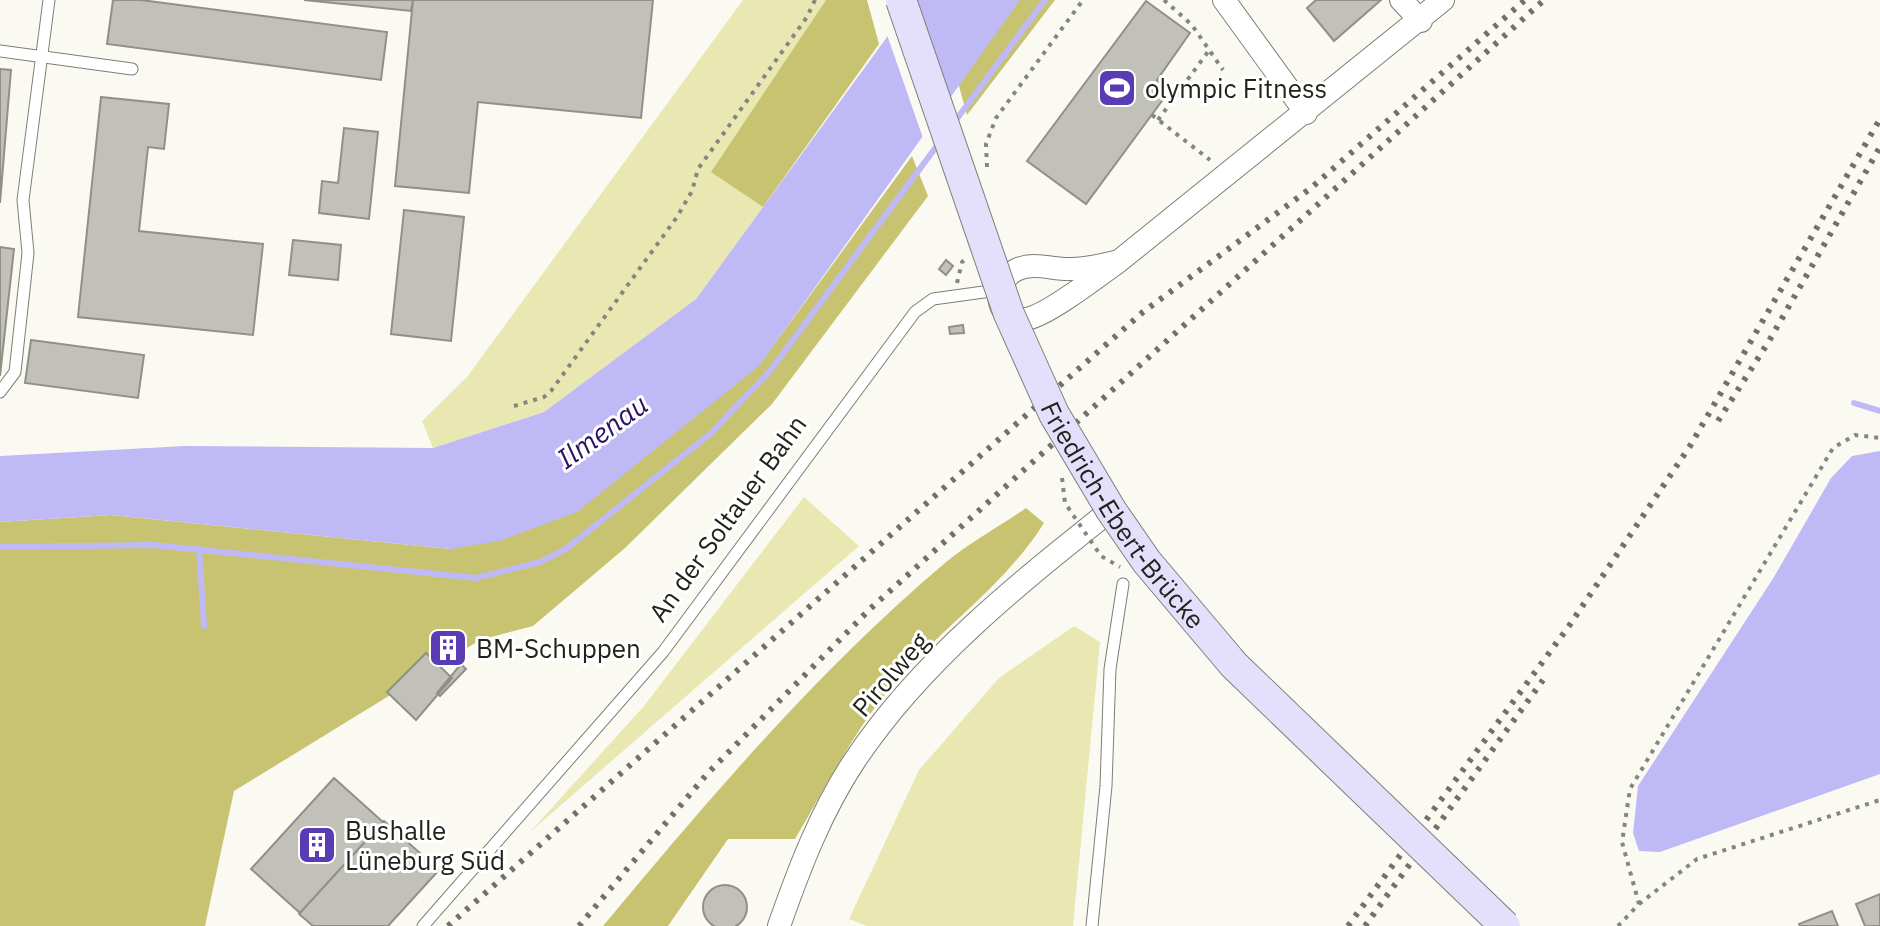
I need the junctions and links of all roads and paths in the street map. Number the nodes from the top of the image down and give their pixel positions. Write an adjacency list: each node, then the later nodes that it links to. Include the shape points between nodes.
1 (49, 0): 12 (lane)
2 (815, 0): 23 (path, via 698,169 687,202 551,391)
3 (901, 0): 25 (main road, Friedrich-Ebert-Brücke, bridge, via 1009,314 1054,414)
4 (1083, 0): 18 (path, via 996,118)
5 (1164, 0): 10 (path)
6 (1224, 0): 15 (street)
7 (1401, 0): 9 (street)
8 (1443, 0): 9 (street)
9 (1421, 21): 15 (street)
10 (1210, 49): 14 (path); 17 (path)
11 (0, 51): 12 (lane)
12 (40, 57): 13 (lane); 22 (lane, via 23,200 28,253 15,372)
13 (132, 69)
14 (1223, 70)
15 (1306, 113): 20 (street)
16 (1152, 115): 17 (path)
17 (1158, 120): 19 (path)
18 (985, 156)
19 (1212, 161)
20 (1119, 261): 21 (street, via 1089,269 1019,268 1004,277); 21 (street, via 1024,319 1008,314 999,303)
21 (998, 290): 29 (lane, An der Soltauer Bahn, via 944,296 915,312 663,652)
22 (0, 392)
23 (514, 406)
24 (1880, 438): 28 (path, via 1855,435 1833,448 1630,789 1622,842)
25 (1111, 510): 30 (street, Pirolweg, via 940,655 890,712 821,819); 32 (main road, Friedrich-Ebert-Brücke, bridge, via 1234,665)
26 (1123, 584): 31 (lane, via 1110,669 1106,786)
27 (1880, 800): 28 (path, via 1697,859)
28 (1639, 904): 33 (path)
29 (423, 926)
30 (779, 926)
31 (1092, 926)
32 (1505, 926)
33 (1618, 926)

